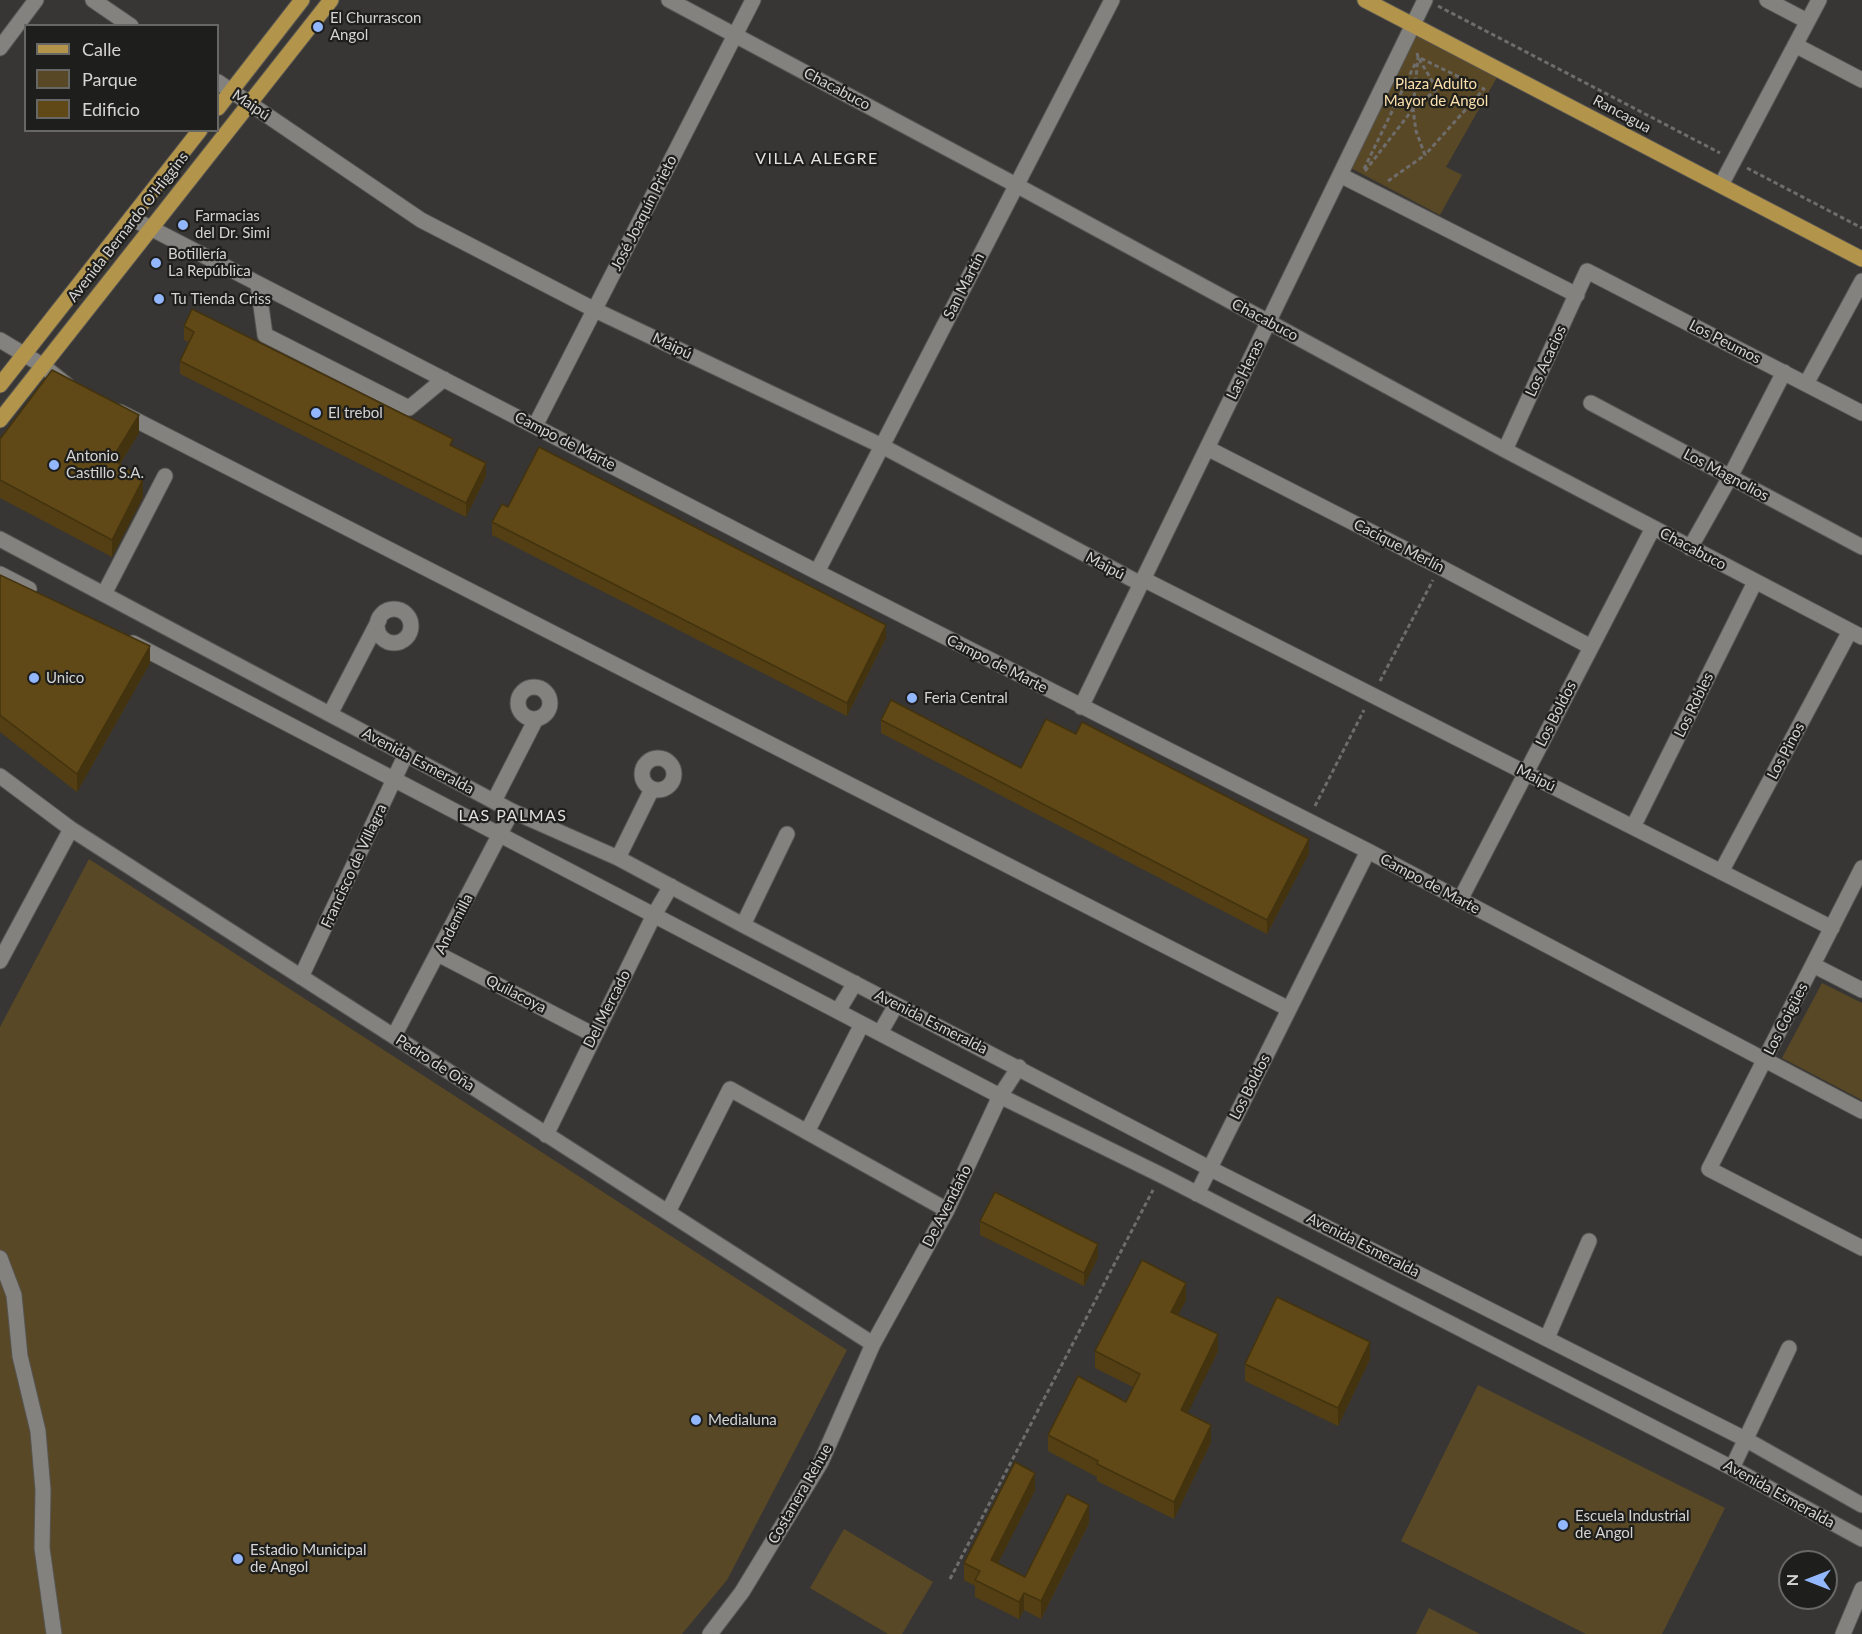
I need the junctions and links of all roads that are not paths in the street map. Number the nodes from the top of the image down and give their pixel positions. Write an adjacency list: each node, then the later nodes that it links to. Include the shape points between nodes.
1 (36, 0): 17 (street)
2 (93, 0): 13 (street)
3 (302, 0): 19 (main road)
4 (331, 0): 20 (main road, Avenida Bernardo O'Higgins)
5 (669, 0): 15 (street, Chacabuco)
6 (753, 0): 15 (street, José Joaquín Prieto)
7 (1112, 0): 24 (street, San Martín)
8 (1365, 0): 14 (main road, Rancagua)
9 (1767, 0): 12 (street)
10 (1819, 0): 12 (street)
11 (1431, 3): 14 (street, Las Heras)
12 (1808, 21): 16 (street)
13 (128, 24)
14 (1413, 25): 23 (street, Las Heras); 25 (main road, Rancagua)
15 (735, 34): 24 (street, Chacabuco); 33 (street, José Joaquín Prieto)
16 (1795, 45): 18 (street); 25 (street)
17 (0, 48)
18 (1862, 80)
19 (224, 87): 20 (street, Maipú); 21 (main road)
20 (248, 103): 27 (main road, Avenida Bernardo O'Higgins); 33 (street, Maipú, via 421,220)
21 (219, 104)
22 (198, 132): 26 (main road, Avenida Bernardo O'Higgins)
23 (1340, 175): 32 (street); 34 (street, Las Heras)
24 (1016, 185): 34 (street, Chacabuco); 48 (street, San Martín)
25 (1721, 185): 28 (main road, Rancagua)
26 (131, 218): 27 (street, Campo de Marte); 36 (main road, Avenida Bernardo O'Higgins)
27 (149, 228): 31 (street, Campo de Marte); 37 (main road, Avenida Bernardo O'Higgins)
28 (1862, 259)
29 (1587, 271): 32 (street, Los Acacios); 38 (street, Los Peumos)
30 (1862, 281): 40 (street)
31 (258, 284): 39 (street, Campo de Marte); 39 (street, via 265,335 410,408)
32 (1577, 295): 50 (street, Los Acacios)
33 (594, 310): 47 (street, José Joaquín Prieto); 48 (street, Maipú)
34 (1268, 322): 49 (street, Las Heras); 50 (street, Chacabuco)
35 (0, 340): 36 (street)
36 (24, 354): 37 (street); 41 (main road, Avenida Bernardo O'Higgins)
37 (42, 365): 42 (street, via 61,382); 46 (main road, Avenida Bernardo O'Higgins)
38 (1784, 372): 40 (street, Los Peumos); 52 (street)
39 (444, 379): 47 (street, Campo de Marte)
40 (1806, 384): 45 (street, Los Peumos)
41 (0, 385)
42 (82, 393)
43 (103, 404): 97 (street)
44 (1591, 404): 52 (street, Los Magnolios)
45 (1862, 412)
46 (0, 420)
47 (535, 426): 57 (street, Campo de Marte)
48 (882, 446): 57 (street, San Martín); 59 (street, Maipú)
49 (1207, 448): 59 (street, Las Heras); 66 (street, Cacique Merlín)
50 (1505, 450): 53 (street, Chacabuco)
51 (165, 476): 61 (street)
52 (1730, 477): 55 (street, Los Magnolios); 56 (street)
53 (1653, 528): 56 (street, Chacabuco); 66 (street, Los Boldos)
54 (0, 539): 61 (street, Avenida Esmeralda)
55 (1862, 547)
56 (1690, 548): 60 (street, Chacabuco)
57 (817, 572): 67 (street, Campo de Marte)
58 (0, 574): 62 (street)
59 (1142, 582): 67 (street, Las Heras); 71 (street, Maipú)
60 (1755, 582): 64 (street, Chacabuco); 77 (street, Los Robles)
61 (104, 594): 68 (street, Avenida Esmeralda)
62 (42, 596)
63 (379, 620): 68 (street)
64 (1856, 634): 84 (street, Los Pinos)
65 (124, 639): 73 (street, Avenida Esmeralda)
66 (1591, 647): 71 (street, Los Boldos)
67 (1081, 707): 81 (street, Campo de Marte)
68 (330, 714): 70 (street, Avenida Esmeralda)
69 (536, 720): 75 (street)
70 (406, 754): 73 (street, Francisco de Villagra); 75 (street, Avenida Esmeralda)
71 (1526, 773): 77 (street, Maipú); 86 (street, Los Boldos)
72 (0, 776): 78 (street, Pedro de Oña)
73 (394, 780): 80 (street, Avenida Esmeralda); 93 (street, Francisco de Villagra)
74 (652, 789): 82 (street)
75 (494, 801): 76 (street, Avenida Esmeralda)
76 (512, 811): 80 (street, Andemilla); 82 (street, Avenida Esmeralda)
77 (1634, 827): 84 (street, Maipú)
78 (71, 829): 91 (street); 93 (street, Pedro de Oña)
79 (787, 834): 88 (street)
80 (500, 835): 87 (street, Avenida Esmeralda); 90 (street, Andemilla)
81 (1368, 851): 86 (street, Campo de Marte); 97 (street, Los Boldos)
82 (618, 858): 85 (street, Avenida Esmeralda)
83 (1862, 868): 89 (street, Los Coigües)
84 (1721, 872): 89 (street, Maipú)
85 (671, 886): 87 (street, Del Mercado); 88 (street, Avenida Esmeralda)
86 (1460, 900): 103 (street, Campo de Marte)
87 (654, 915): 98 (street, Avenida Esmeralda); 101 (street, Del Mercado)
88 (742, 925): 94 (street, Avenida Esmeralda)
89 (1832, 928): 92 (street, Los Coigües)
90 (438, 954): 101 (street, Quilacoya); 102 (street, Andemilla)
91 (0, 961)
92 (1813, 965): 95 (street); 103 (street, Los Coigües)
93 (301, 977): 102 (street, Pedro de Oña)
94 (855, 982): 96 (street, Avenida Esmeralda); 98 (street)
95 (1862, 990)
96 (896, 1005): 100 (street); 104 (street, Avenida Esmeralda)
97 (1289, 1009): 109 (street, Los Boldos)
98 (838, 1011): 99 (street, Avenida Esmeralda)
99 (862, 1024): 100 (street, Avenida Esmeralda); 107 (street)
100 (880, 1033): 105 (street, Avenida Esmeralda)
101 (594, 1035): 108 (street, Del Mercado)
102 (394, 1036): 108 (street, Pedro de Oña)
103 (1765, 1060): 106 (street, Campo de Marte); 114 (street, Los Coigües, via 1708,1169)
104 (1019, 1067): 105 (street, De Avendaño); 109 (street, Avenida Esmeralda)
105 (1000, 1096): 110 (street, Avenida Esmeralda); 111 (street, De Avendaño)
106 (1862, 1111)
107 (807, 1132): 111 (street); 112 (street, via 730,1089)
108 (546, 1135): 112 (street, Pedro de Oña)
109 (1209, 1167): 110 (street, Los Boldos); 116 (street, Avenida Esmeralda)
110 (1197, 1194): 120 (street, Avenida Esmeralda)
111 (946, 1210): 117 (street, De Avendaño)
112 (668, 1212): 117 (street, Pedro de Oña)
113 (1589, 1241): 116 (street)
114 (1862, 1248)
115 (0, 1258): 124 (street, via 14,1295 20,1356 38,1431 42,1548)
116 (1547, 1338): 119 (street, Avenida Esmeralda)
117 (873, 1344): 125 (street, Costanera Rehue, via 821,1462 742,1592)
118 (1789, 1348): 119 (street)
119 (1745, 1439): 120 (street); 121 (street, Avenida Esmeralda)
120 (1732, 1468): 122 (street, Avenida Esmeralda)
121 (1862, 1505)
122 (1862, 1539)
123 (1862, 1589): 126 (street)
124 (54, 1634)
125 (710, 1634)
126 (1843, 1634)

